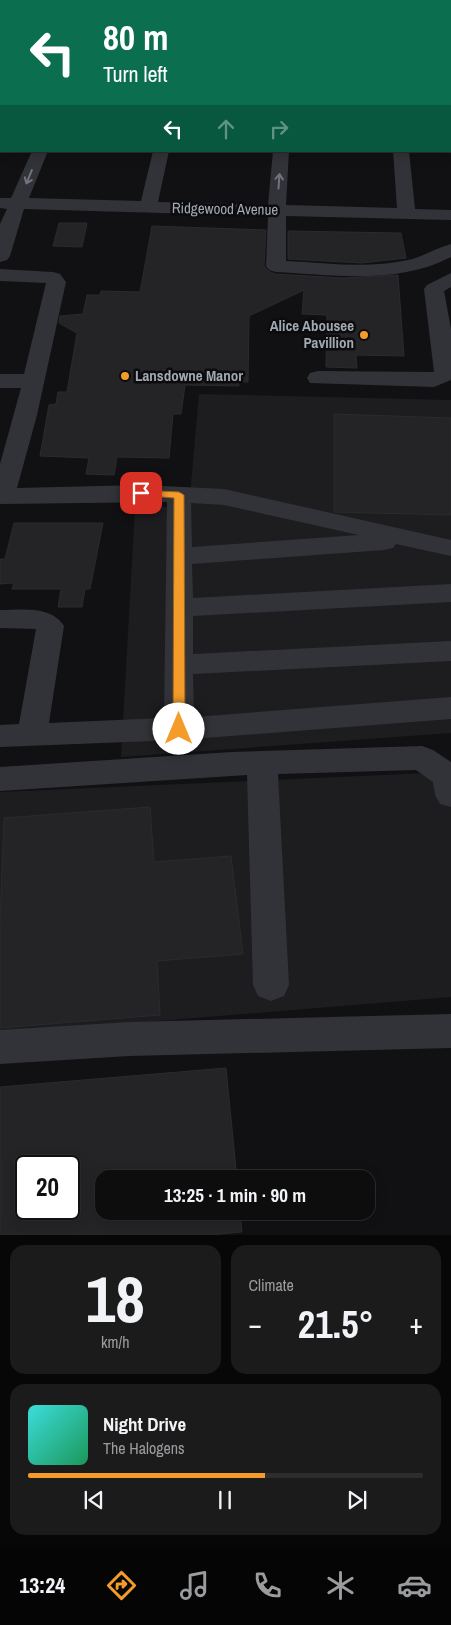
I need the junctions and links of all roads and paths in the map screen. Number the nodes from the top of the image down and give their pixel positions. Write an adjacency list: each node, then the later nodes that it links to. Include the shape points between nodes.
1 (39, 152): 5 (street, one-way to 5)
2 (161, 152): 6 (street)
3 (281, 152): 7 (street, one-way to 3)
4 (401, 152): 8 (street)
5 (9, 203): 6 (street, Ridgewood Avenue); 11 (street, via 9,224)
6 (148, 208): 7 (street, Ridgewood Avenue)
7 (277, 210): 8 (street, Ridgewood Avenue); 10 (street, via 276,266 393,269 426,262)
8 (407, 214): 9 (street, Ridgewood Avenue)
9 (450, 219)
10 (451, 250)
11 (0, 256)
12 (0, 275): 17 (street, via 44,276 56,282)
13 (451, 280): 14 (street, via 434,289)
14 (446, 338): 15 (street, via 445,375 434,380)
15 (318, 378)
16 (0, 381): 17 (street)
17 (33, 381): 19 (street)
18 (179, 495): 19 (street); 20 (street, via 224,497); 22 (street)
19 (1, 496)
20 (414, 540): 21 (street); 22 (street)
21 (451, 548)
22 (179, 556): 24 (street)
23 (451, 593): 24 (street)
24 (179, 608): 27 (street)
25 (0, 620): 30 (street, via 40,620 50,626)
26 (451, 651): 27 (street)
27 (179, 665): 29 (street)
28 (451, 708): 29 (street)
29 (179, 729): 30 (street)
30 (32, 735): 31 (street)
31 (0, 736)
32 (262, 763): 33 (street); 34 (street, via 422,758 448,776); 35 (street)
33 (0, 779)
34 (451, 795)
35 (271, 985)
36 (451, 1031): 37 (street, via 129,1039)
37 (0, 1047)

